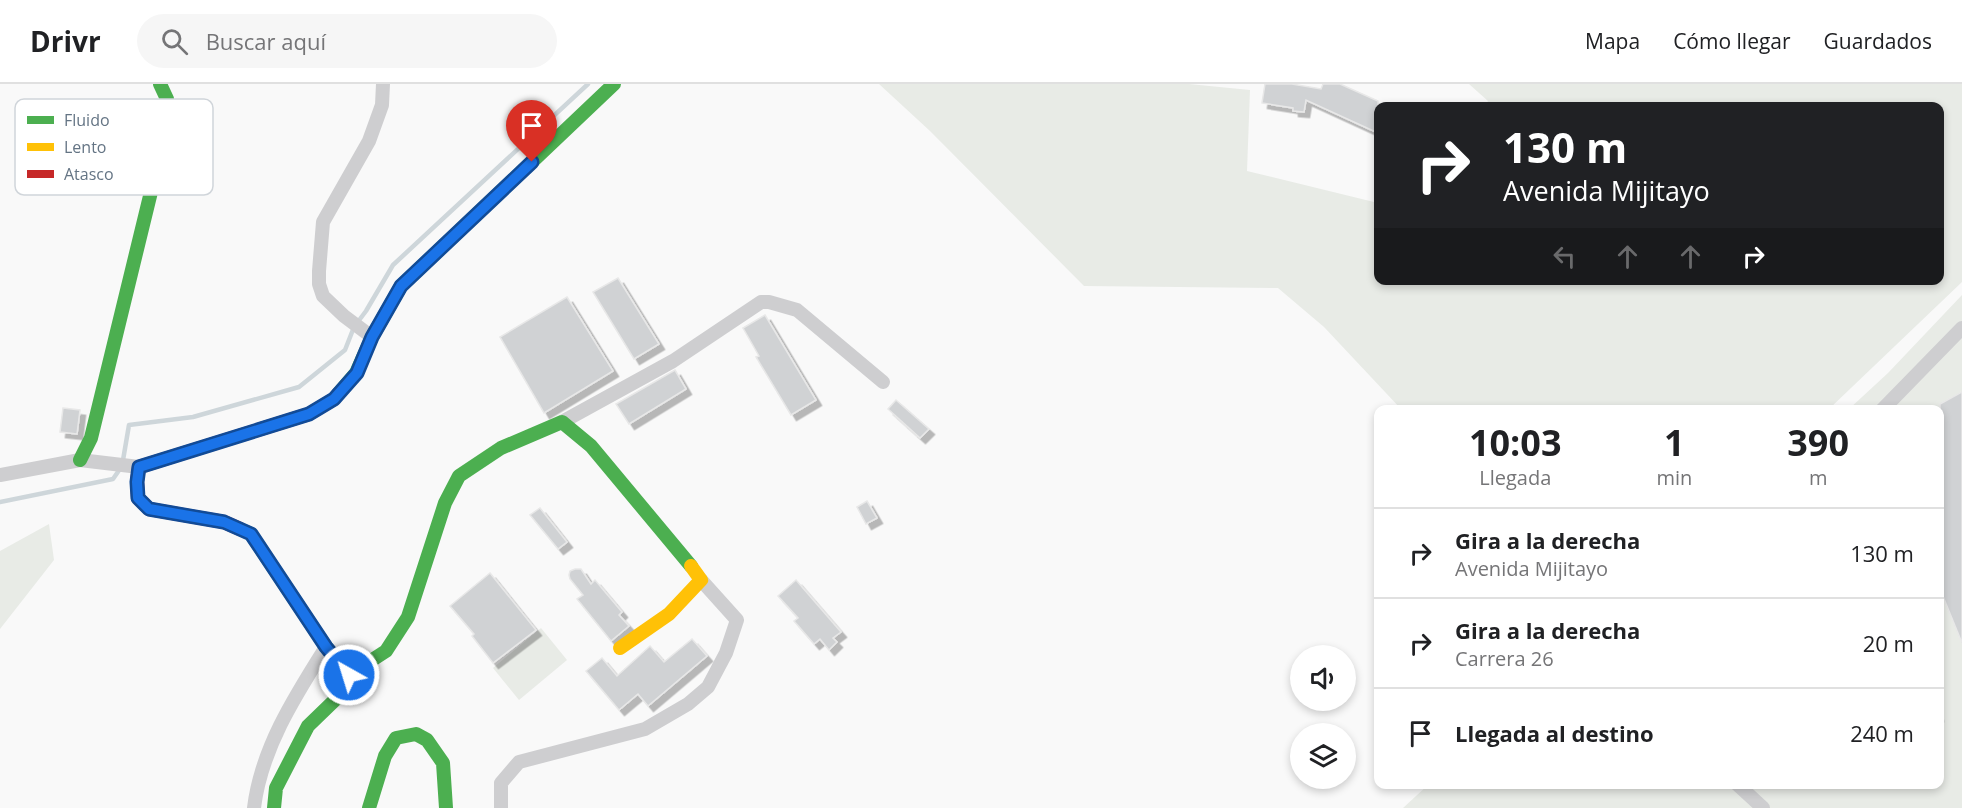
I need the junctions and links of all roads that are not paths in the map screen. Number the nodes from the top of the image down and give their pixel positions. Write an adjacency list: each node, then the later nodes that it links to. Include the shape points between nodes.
1 (160, 84): 4 (street)
2 (383, 84): 7 (street, via 382,105 369,141 323,222 319,284 323,297)
3 (614, 84): 7 (street, via 401,286)
4 (167, 99)
5 (150, 195): 11 (street, via 91,438)
6 (1962, 328): 9 (street)
7 (372, 337): 12 (street, via 357,373 334,399 309,414)
8 (883, 382): 10 (street, via 797,310 761,302 673,361)
9 (1887, 405)
10 (562, 422): 14 (street, via 591,446); 17 (street, via 501,448 459,476 445,503 408,617 386,651)
11 (81, 460): 12 (street); 13 (street)
12 (139, 467): 15 (street, via 138,498 149,509 224,522 251,534)
13 (0, 475)
14 (701, 580): 16 (street, via 669,614); 23 (street, via 737,620 708,687 688,704 645,729 519,762 501,783)
15 (326, 647): 17 (street); 19 (street, via 269,748)
16 (620, 648)
17 (349, 675): 20 (street, via 338,697 308,726 276,788)
18 (1742, 789): 24 (street)
19 (254, 808)
20 (274, 808)
21 (369, 808): 22 (street, via 396,738 416,734 427,740 443,763)
22 (446, 808)
23 (501, 808)
24 (1763, 808)

